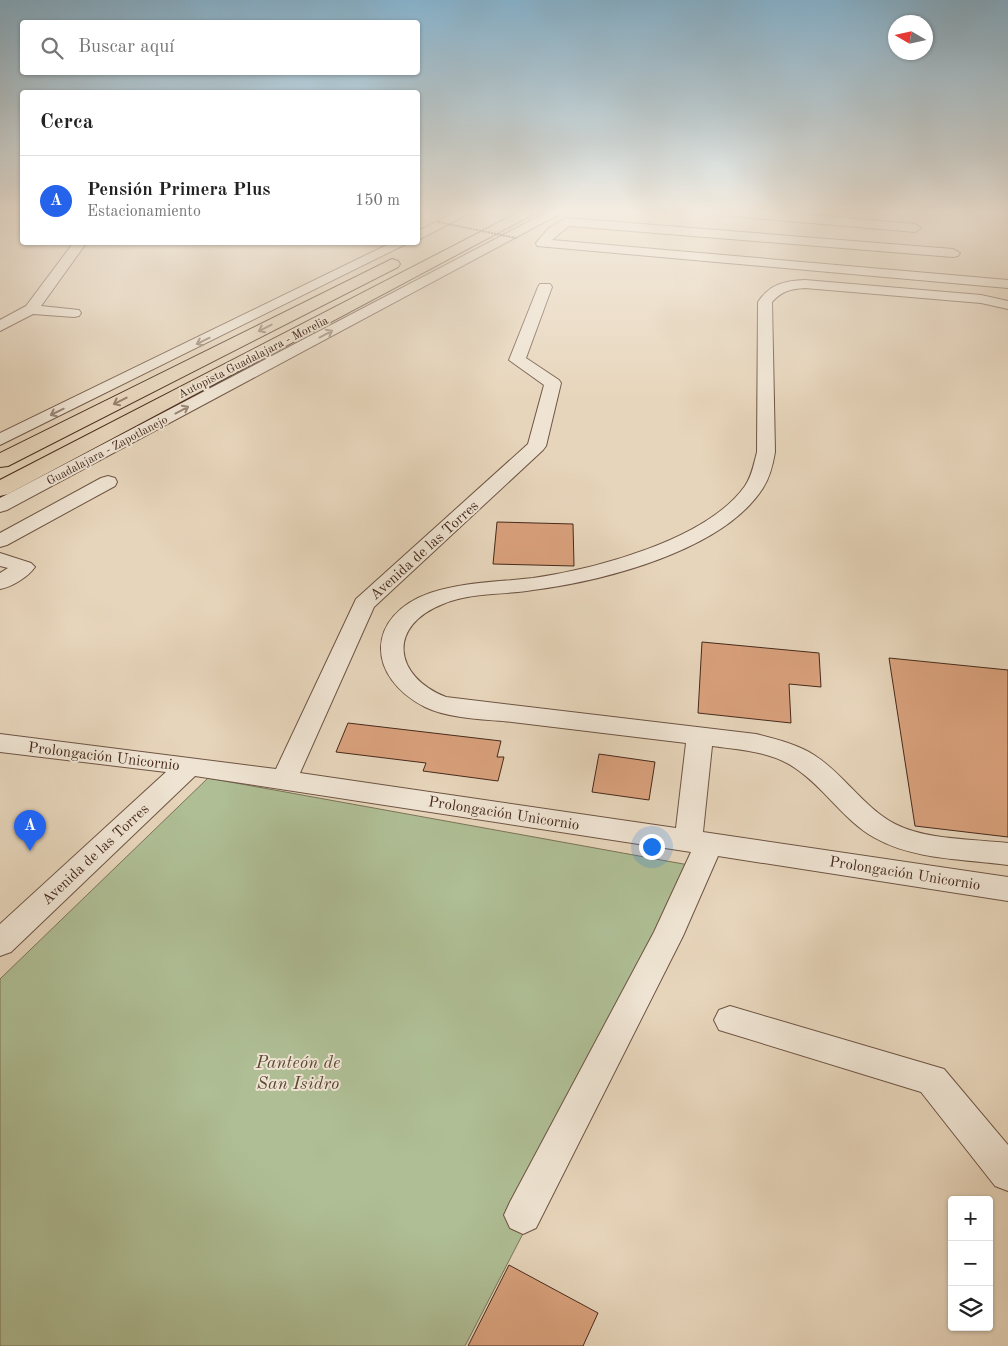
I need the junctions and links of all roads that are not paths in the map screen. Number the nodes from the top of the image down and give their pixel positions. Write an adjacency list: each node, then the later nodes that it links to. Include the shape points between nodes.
1 (57, 274): 10 (street)
2 (339, 274): 13 (street, one-way to 13)
3 (372, 274): 14 (highway, Autopista Guadalajara - Morelia, one-way to 14)
4 (412, 274): 16 (highway, Autopista Guadalajara - Morelia)
5 (440, 274): 17 (street, Guadalajara - Zapotlanejo, one-way to 5)
6 (865, 274): 9 (street)
7 (984, 274): 9 (street)
8 (545, 287): 24 (street, Avenida de las Torres, via 517,360 553,383 537,446 364,604)
9 (1003, 287): 21 (street, via 981,299 805,284 780,286 765,302 766,452 762,471 752,490 732,511 678,545 579,576 455,594 426,603 402,620 392,638 393,658 399,676 436,702)
10 (31, 309): 11 (street); 12 (street)
11 (74, 313)
12 (0, 326)
13 (0, 440)
14 (0, 462)
15 (108, 482): 18 (street)
16 (0, 489)
17 (0, 506)
18 (0, 541)
19 (0, 559): 20 (street, via 24,567)
20 (0, 583)
21 (700, 736): 25 (street); 26 (street, via 756,742 798,758 810,765 865,818 899,837)
22 (0, 743): 23 (street, Prolongación Unicornio)
23 (189, 766): 24 (street, Prolongación Unicornio); 28 (street, Avenida de las Torres)
24 (284, 780): 25 (street, Prolongación Unicornio)
25 (698, 842): 27 (street, Prolongación Unicornio); 31 (street, via 668,936)
26 (1008, 854)
27 (1008, 889)
28 (0, 943)
29 (730, 1020): 30 (street, via 932,1080)
30 (1008, 1173)
31 (523, 1215)

